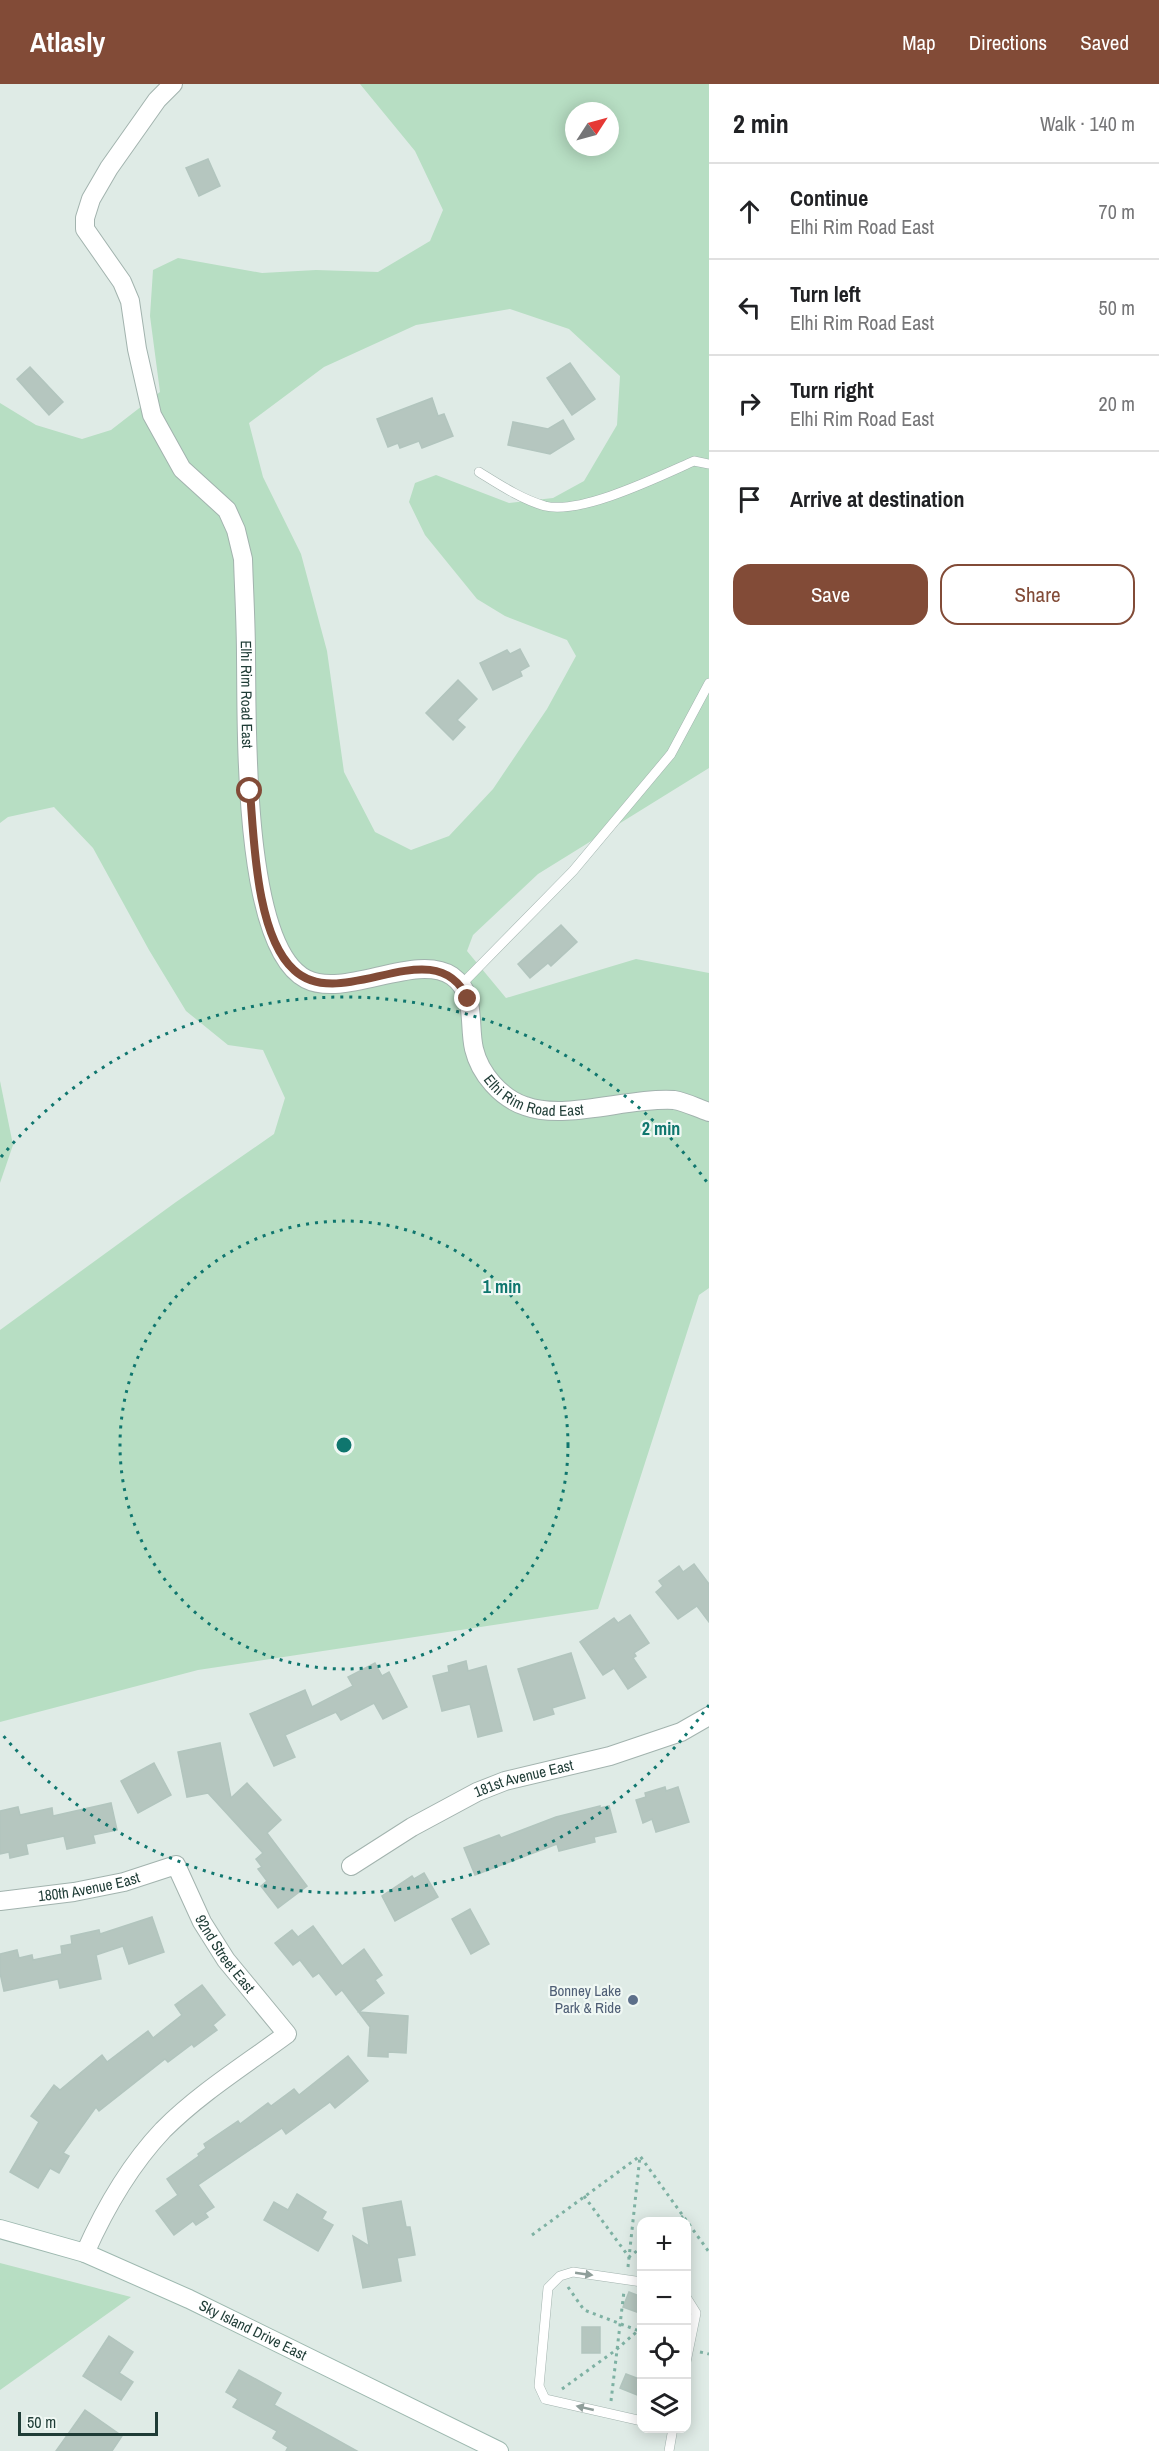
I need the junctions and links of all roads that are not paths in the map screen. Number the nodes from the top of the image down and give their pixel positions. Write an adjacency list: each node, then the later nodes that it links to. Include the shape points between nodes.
1 (173, 84): 5 (street, Elhi Rim Road East, via 157,100 109,168 91,199 85,230 122,282 130,302 152,415 182,469 221,502 236,530 243,559 250,791 258,873 272,933 293,970 317,983 429,969 450,975)
2 (709, 464): 3 (lane, via 694,461 578,506 547,506 516,495)
3 (479, 472)
4 (709, 683): 5 (lane, via 671,754 573,871)
5 (462, 984): 6 (street, Elhi Rim Road East, via 472,1012 474,1049 482,1066 502,1094 526,1107 558,1111 673,1100)
6 (709, 1112)
7 (709, 1716): 9 (street, 181st Avenue East, via 681,1731 610,1756 505,1781 477,1792)
8 (176, 1865): 10 (street, 180th Avenue East, via 75,1893); 12 (street, 92nd Street East, via 202,1922 226,1960 287,2034 198,2098 164,2130 117,2190)
9 (351, 1866)
10 (0, 1901)
11 (0, 2229): 12 (street, Sky Island Drive East)
12 (85, 2253): 18 (street, Sky Island Drive East, via 189,2299)
13 (637, 2281): 16 (lane, one-way to 13, via 547,2399 539,2386 548,2288 560,2276 573,2272)
14 (691, 2304): 15 (lane, via 696,2313)
15 (691, 2340)
16 (637, 2420)
17 (672, 2433): 19 (lane)
18 (498, 2451)
19 (669, 2451)

